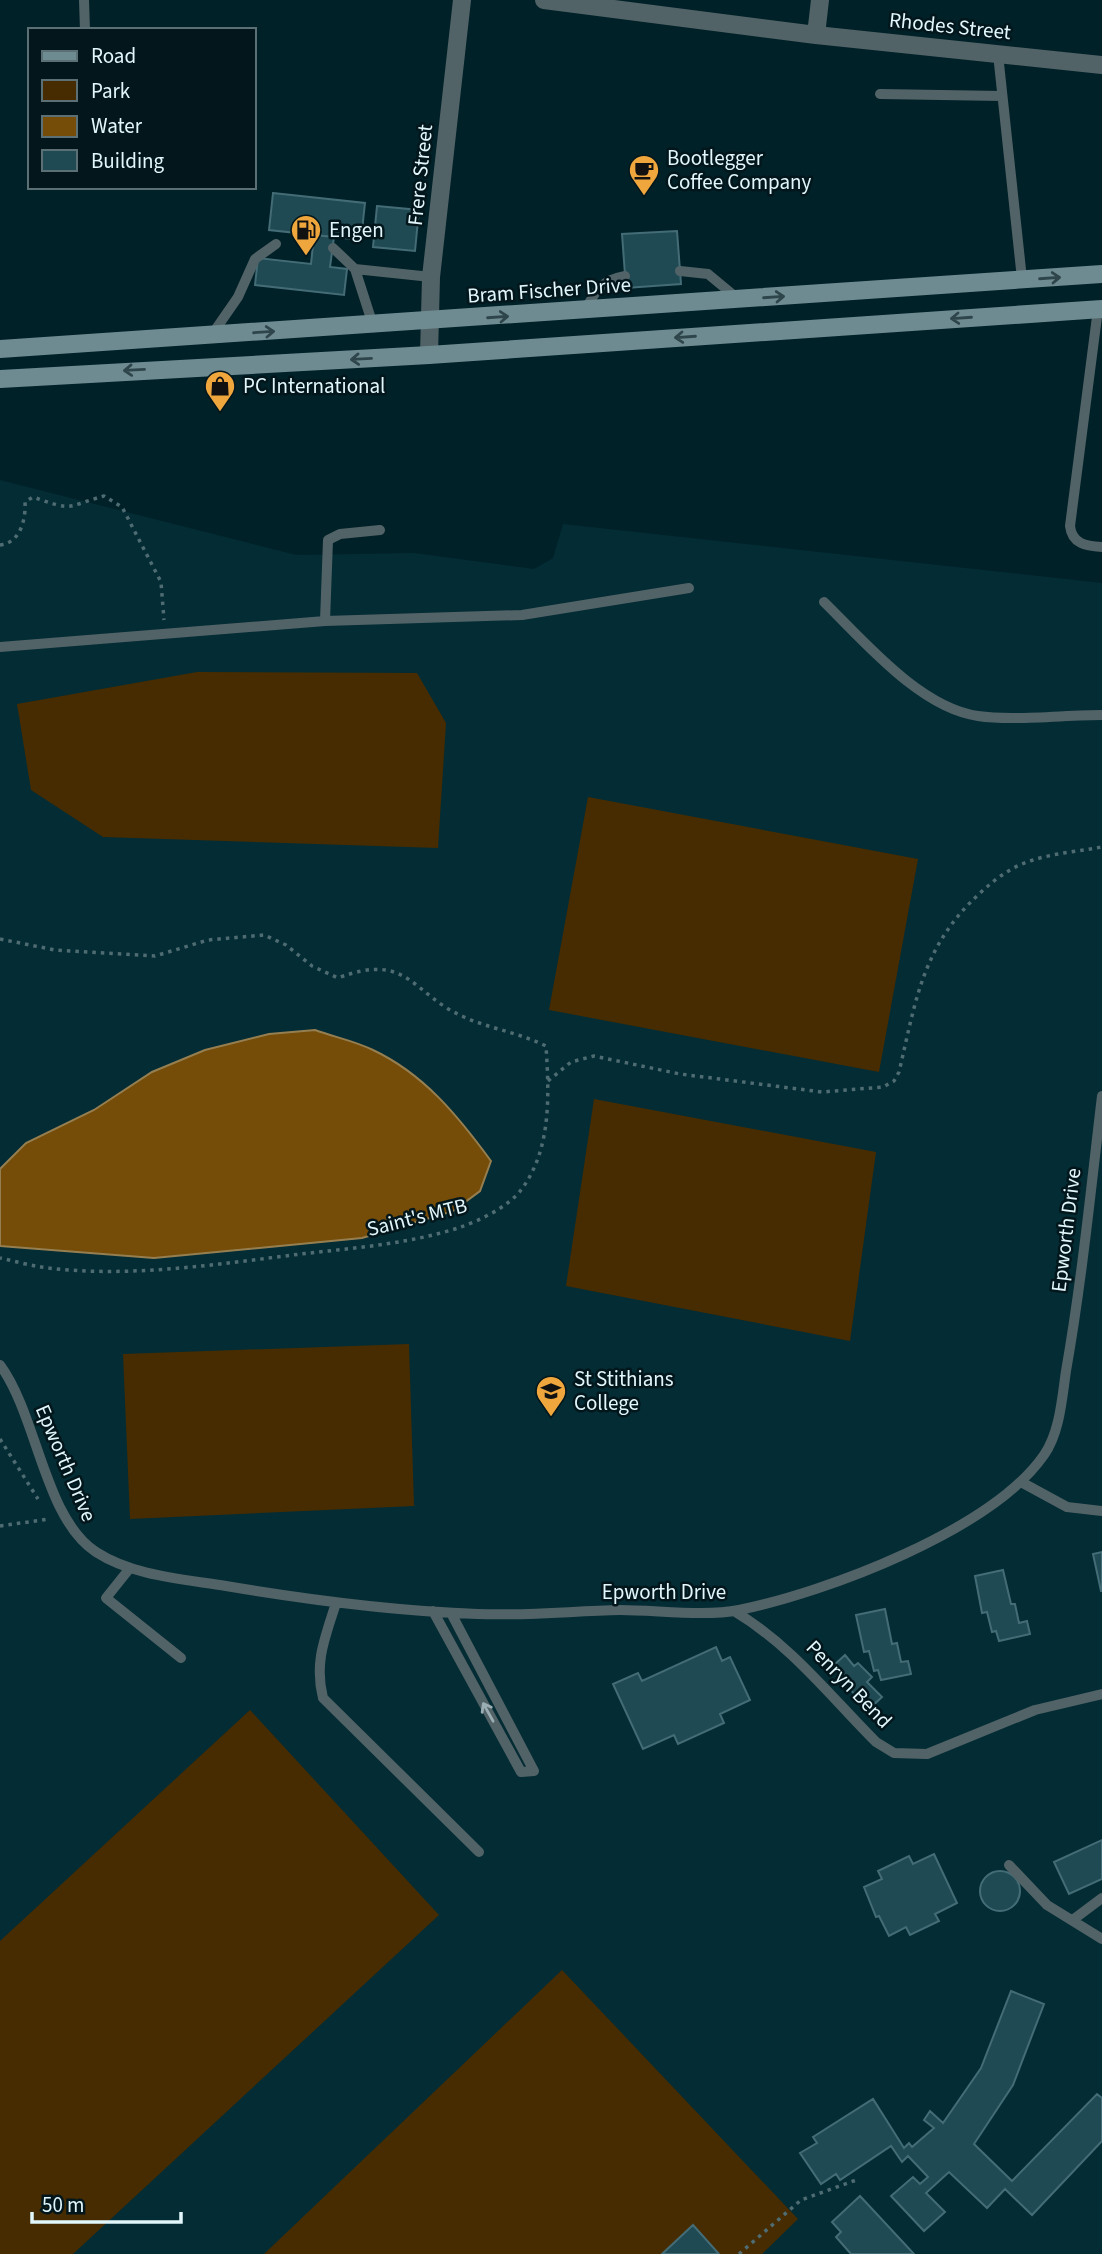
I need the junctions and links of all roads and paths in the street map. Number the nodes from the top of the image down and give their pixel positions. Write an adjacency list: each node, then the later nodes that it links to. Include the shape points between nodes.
1 (84, 0): 5 (lane)
2 (462, 0): 17 (street, Frere Street)
3 (544, 0): 6 (street, Rhodes Street)
4 (820, 0): 6 (street)
5 (85, 28)
6 (816, 35): 7 (street, Rhodes Street)
7 (998, 54): 8 (street, Rhodes Street); 10 (lane)
8 (1102, 65)
9 (880, 94): 10 (lane)
10 (1002, 96): 18 (lane)
11 (276, 244): 24 (lane, via 255,259 238,297)
12 (333, 248): 13 (lane)
13 (355, 269): 17 (lane); 23 (lane)
14 (680, 271): 19 (lane, via 708,274)
15 (1102, 274): 18 (main road, Bram Fischer Drive, one-way to 15)
16 (625, 276): 21 (lane, via 600,285)
17 (431, 277): 22 (street, Frere Street)
18 (1021, 279): 19 (main road, Bram Fischer Drive, one-way to 18)
19 (739, 300): 21 (main road, Bram Fischer Drive)
20 (1100, 309): 26 (main road, one-way to 26); 27 (lane)
21 (585, 310): 22 (main road, Bram Fischer Drive, one-way to 21)
22 (430, 321): 23 (main road, Bram Fischer Drive); 26 (street, Frere Street)
23 (373, 325): 24 (main road, Bram Fischer Drive, one-way to 23)
24 (211, 336): 25 (main road, Bram Fischer Drive)
25 (0, 349)
26 (429, 355): 28 (main road, one-way to 28)
27 (1096, 361): 31 (lane, via 1070,526 1077,542)
28 (0, 379)
29 (380, 530): 34 (lane, via 340,534 328,540)
30 (0, 545): 35 (path, via 19,533 26,516 25,502 33,497 57,508 71,508 104,496 121,507 161,582)
31 (1102, 547)
32 (689, 588): 34 (lane, via 522,615)
33 (824, 602): 37 (lane, via 895,670 946,708 978,716)
34 (325, 621): 35 (lane)
35 (165, 633): 36 (lane)
36 (0, 647)
37 (1102, 715)
38 (1102, 847): 40 (path, via 1017,866 997,877 953,920 925,971 900,1072 883,1087 822,1092 680,1074 594,1056 571,1062)
39 (0, 939): 40 (path, Saint's MTB, via 55,950 155,956 208,940 264,935 338,978 363,968 413,979 460,1015 546,1046)
40 (548, 1081): 42 (path, Saint's MTB, via 548,1120 521,1191 494,1212 459,1227 369,1246 156,1269 42,1267)
41 (1102, 1096): 44 (lane, Epworth Drive, via 1059,1415 1048,1449)
42 (0, 1258)
43 (0, 1365): 48 (lane, Epworth Drive, via 30,1424 63,1514 78,1538 99,1554)
44 (1021, 1482): 45 (lane, via 1067,1507); 51 (lane, Epworth Drive, via 978,1512 877,1567 815,1591)
45 (1102, 1511)
46 (49, 1518): 47 (path)
47 (0, 1526)
48 (130, 1567): 49 (lane, Epworth Drive); 53 (lane, via 106,1598)
49 (336, 1603): 50 (lane, Epworth Drive); 55 (lane, via 317,1676 323,1699)
50 (433, 1611): 52 (lane, Epworth Drive); 52 (lane, one-way to 50, via 534,1771 521,1772)
51 (734, 1611): 52 (lane, Epworth Drive); 54 (lane, Penryn Bend, via 790,1650 876,1742 894,1753 927,1754 1035,1710)
52 (451, 1613)
53 (181, 1658)
54 (1102, 1695)
55 (479, 1852)
56 (1009, 1865): 58 (lane, via 1046,1905)
57 (1102, 1898): 58 (lane)
58 (1074, 1919): 59 (lane)
59 (1102, 1939)
60 (859, 2179): 61 (path, via 801,2200)
61 (739, 2254)

